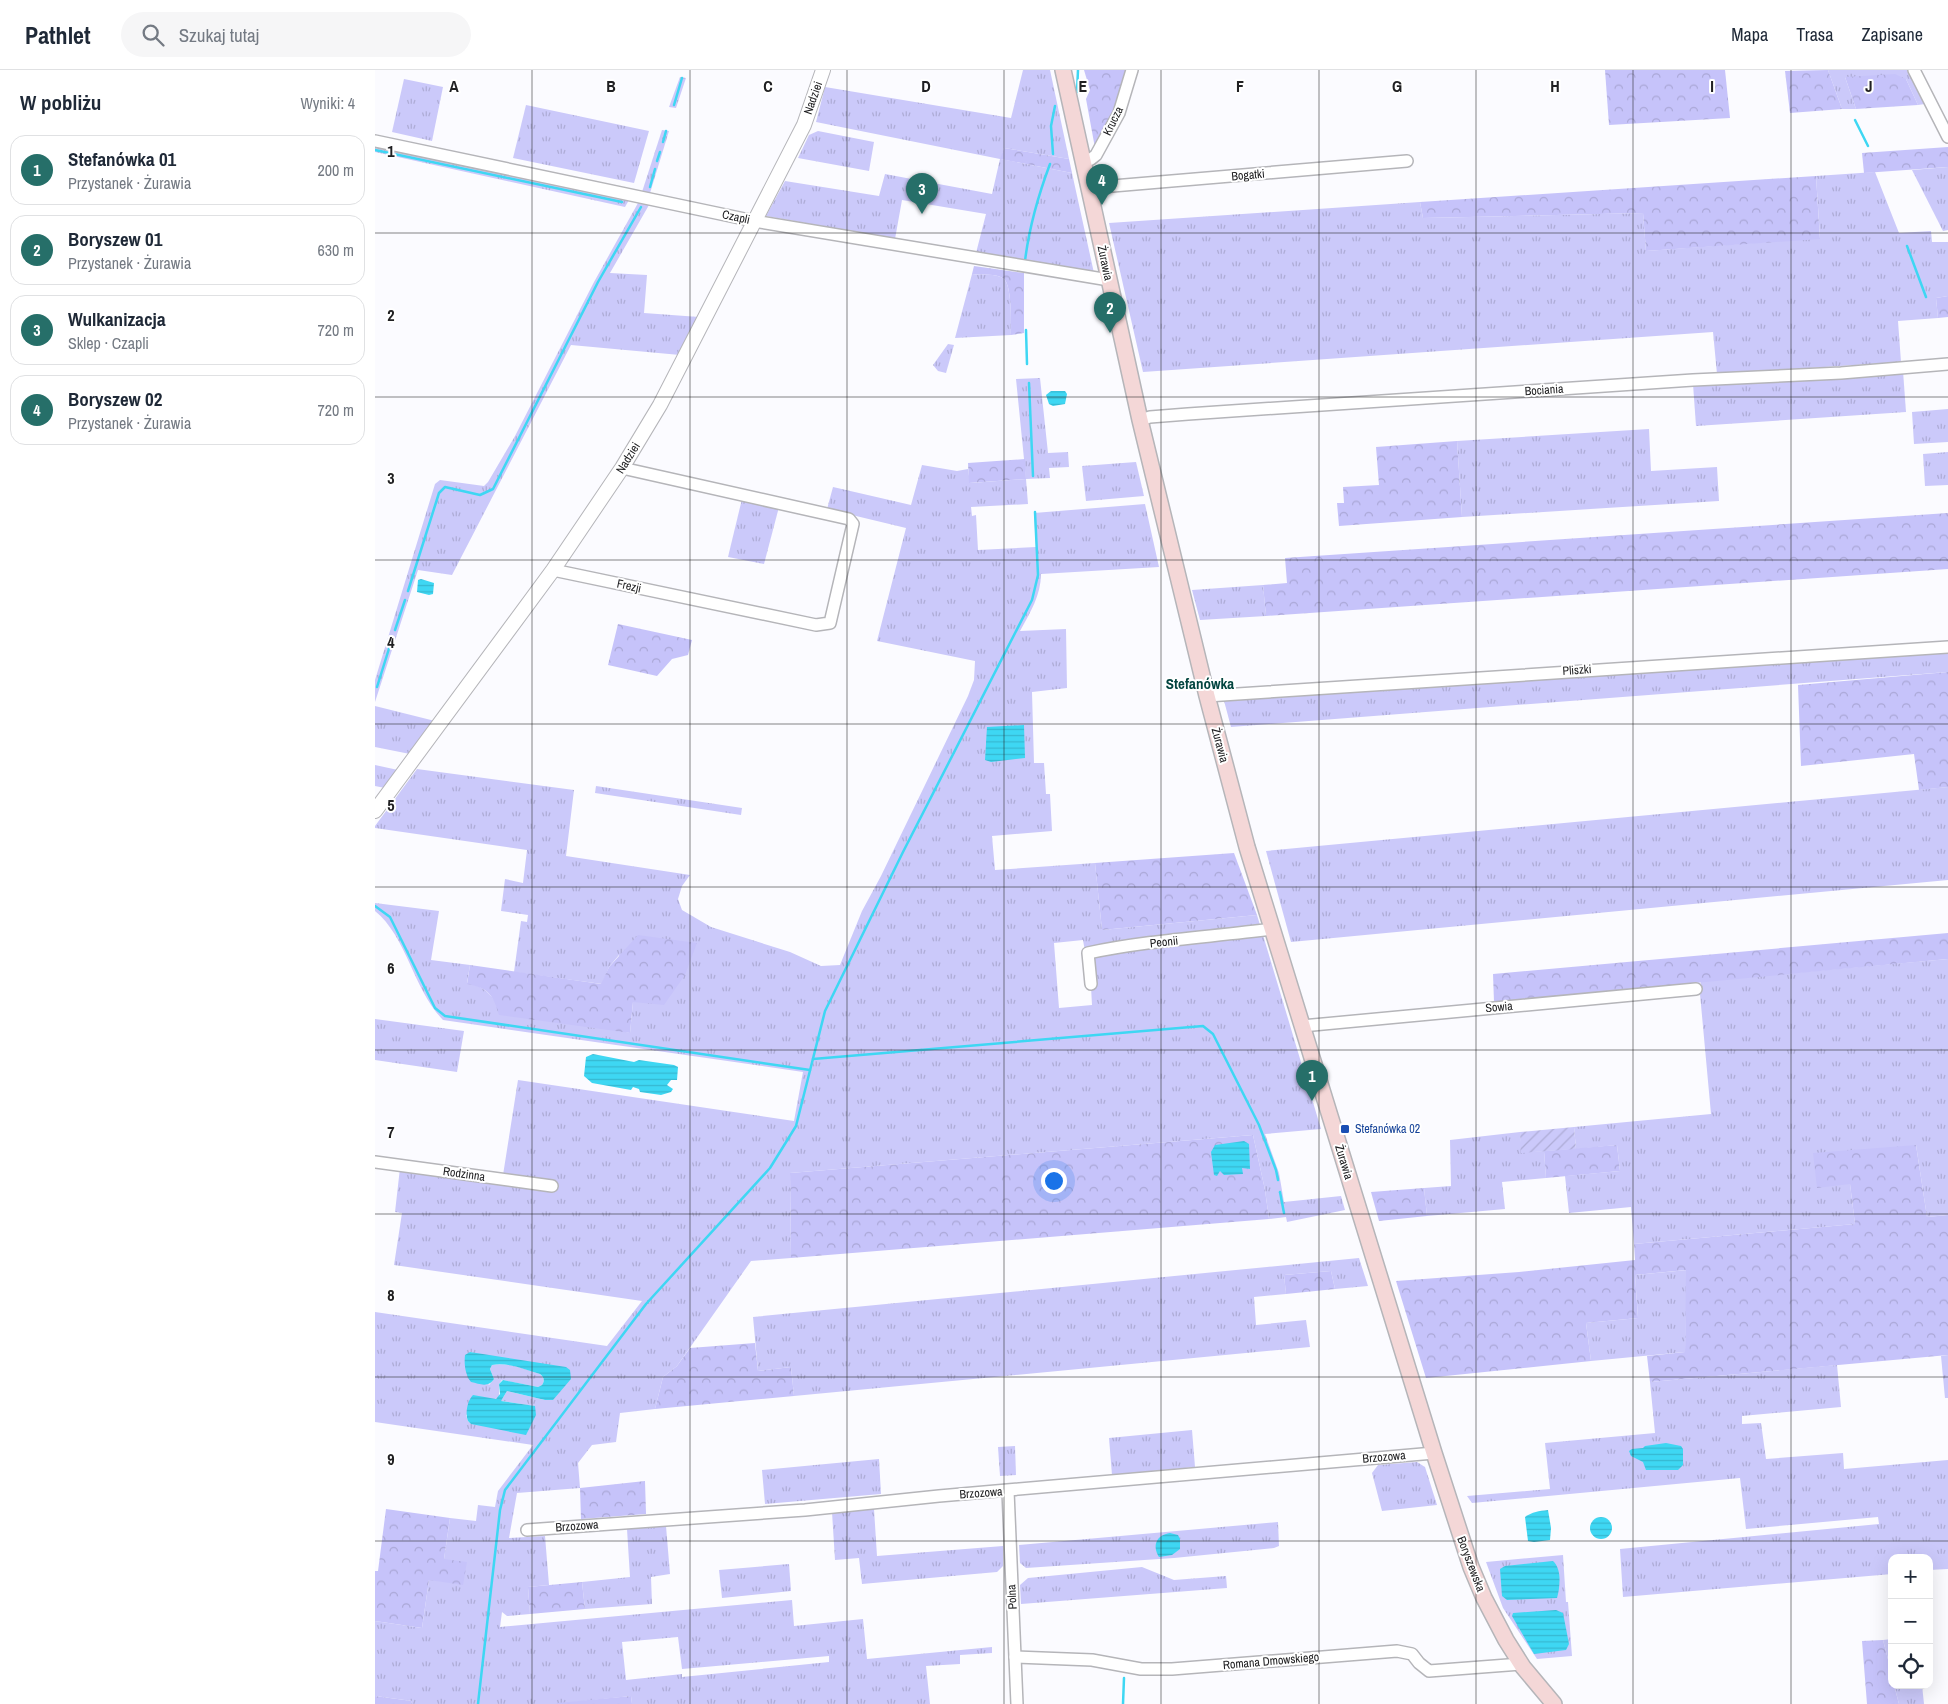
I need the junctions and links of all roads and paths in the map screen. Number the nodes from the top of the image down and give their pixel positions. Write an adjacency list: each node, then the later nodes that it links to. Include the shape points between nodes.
1 (823, 70): 10 (street, Nadziei, via 804,124)
2 (1063, 70): 8 (main road, Żurawia)
3 (1132, 70): 8 (street, Krucza, via 1119,113 1096,155)
4 (1914, 70): 5 (street)
5 (1948, 137)
6 (375, 141): 10 (street, Czapli)
7 (1407, 161): 9 (street, Bogatki)
8 (1083, 162): 9 (main road, Żurawia)
9 (1089, 188): 11 (main road, Żurawia)
10 (754, 220): 11 (street, Czapli); 14 (street, Nadziei, via 660,405)
11 (1104, 279): 13 (main road, Żurawia)
12 (1948, 364): 13 (street, Bociania, via 1188,414)
13 (1140, 420): 17 (main road, Żurawia)
14 (622, 468): 15 (street, Nadziei); 15 (street, Frezji, via 842,516 852,521 830,623 816,625)
15 (553, 570): 18 (street, Nadziei)
16 (1948, 646): 17 (street, Pliszki)
17 (1207, 696): 19 (main road, Żurawia)
18 (377, 804)
19 (1272, 929): 20 (street, Peonii, via 1088,953); 22 (main road, Żurawia)
20 (1091, 984)
21 (1696, 988): 22 (street, Sowia)
22 (1302, 1026): 25 (main road, Żurawia)
23 (375, 1162): 24 (street, Rodzinna)
24 (552, 1186)
25 (1420, 1408): 26 (main road, Boryszewska)
26 (1434, 1453): 27 (street, Brzozowa); 30 (main road, Boryszewska, via 1471,1567 1494,1618)
27 (1008, 1491): 28 (street, Brzozowa, via 805,1510); 29 (street, Polna)
28 (527, 1530)
29 (1015, 1657): 30 (street, Romana Dmowskiego, via 1172,1669 1397,1651 1412,1654 1429,1671); 31 (street, Polna)
30 (1521, 1664): 32 (main road, Boryszewska)
31 (1017, 1704)
32 (1554, 1704)

